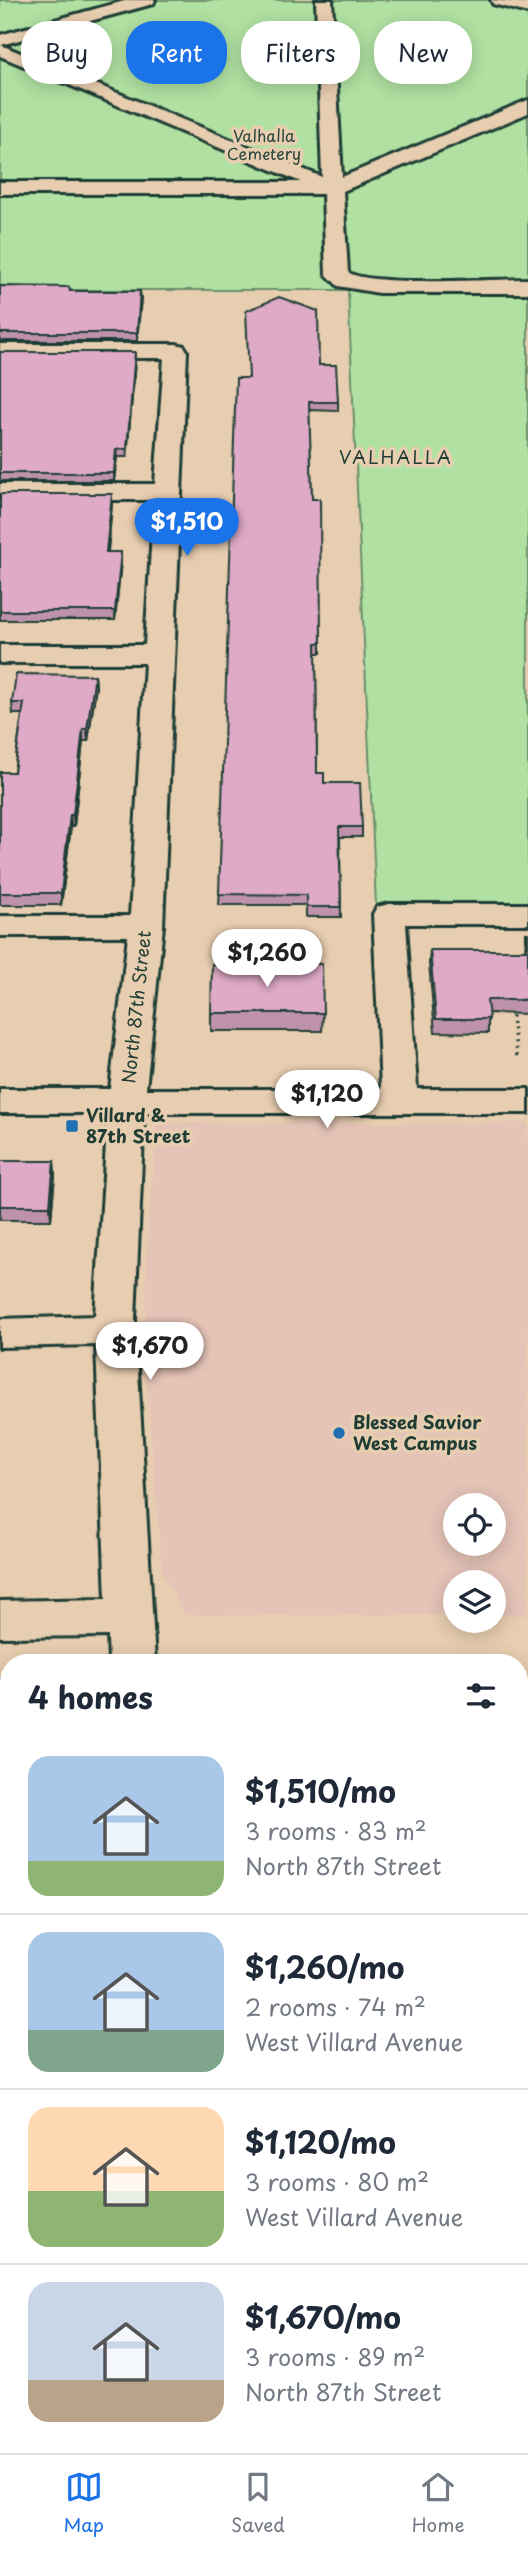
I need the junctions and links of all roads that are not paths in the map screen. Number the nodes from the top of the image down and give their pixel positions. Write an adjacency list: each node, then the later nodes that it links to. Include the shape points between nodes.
1 (147, 0): 5 (street)
2 (324, 0): 9 (street)
3 (499, 0): 4 (street)
4 (528, 8)
5 (0, 40)
6 (0, 50): 9 (street)
7 (528, 106): 9 (street)
8 (0, 188): 9 (street)
9 (333, 194): 10 (street); 11 (street, via 337,274 346,281 379,286)
10 (0, 198)
11 (528, 286)
12 (0, 351): 14 (street, North 87th Street, via 176,351)
13 (0, 492): 14 (street)
14 (167, 492): 16 (street, North 87th Street)
15 (0, 654): 16 (street)
16 (158, 654): 19 (street, North 87th Street)
17 (528, 914): 22 (street, via 389,914)
18 (0, 926): 19 (street)
19 (146, 926): 21 (street, North 87th Street)
20 (0, 1101): 21 (street)
21 (127, 1101): 22 (street); 24 (street, North 87th Street)
22 (400, 1101): 23 (street)
23 (528, 1101)
24 (116, 1330): 25 (street); 26 (street, North 87th Street)
25 (0, 1333)
26 (130, 1617): 27 (street); 28 (street, North 87th Street)
27 (0, 1619)
28 (132, 1654)

